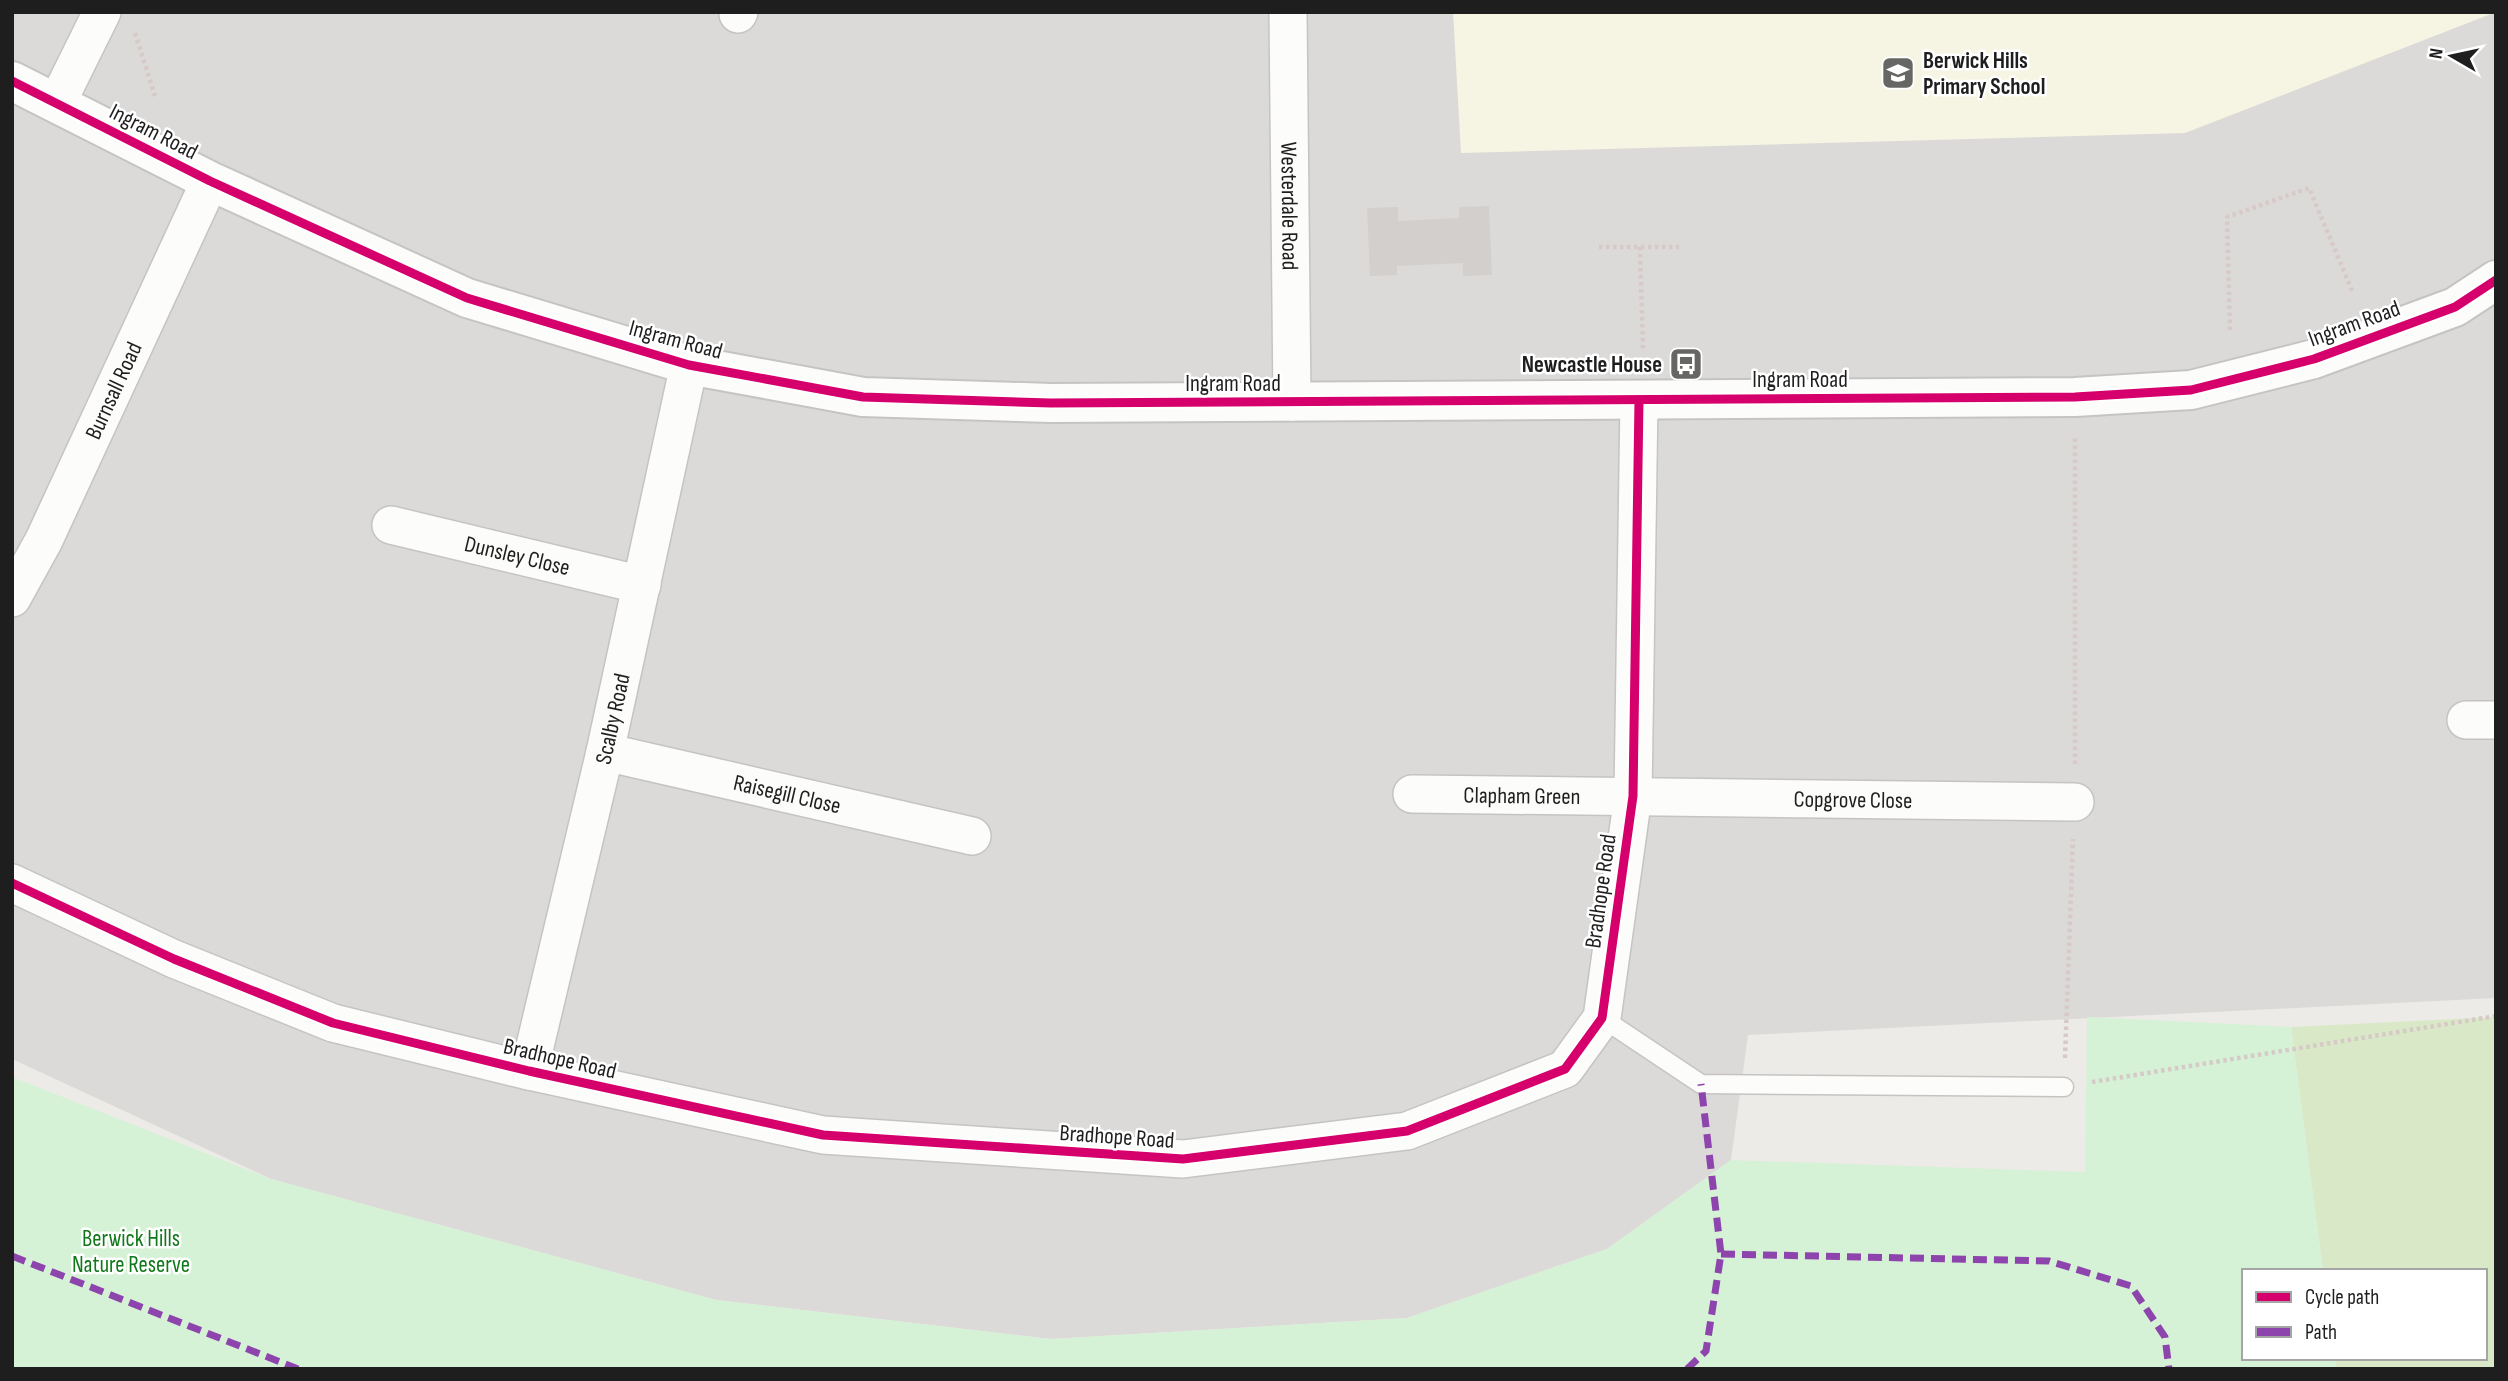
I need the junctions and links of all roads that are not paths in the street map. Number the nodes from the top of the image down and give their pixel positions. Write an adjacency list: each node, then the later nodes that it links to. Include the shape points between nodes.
1 (102, 12): 4 (street)
2 (1288, 12): 9 (street, Westerdale Road)
3 (12, 81): 4 (street, Ingram Road)
4 (57, 103): 5 (street, Ingram Road)
5 (210, 181): 7 (street, Ingram Road, via 467,298); 12 (street, Burnsall Road, via 44,540)
6 (2496, 280): 8 (street, Ingram Road, via 2455,307 2314,359 2191,390 2075,397)
7 (689, 365): 9 (street, Ingram Road, via 863,397 1051,403); 11 (street, Scalby Road)
8 (1639, 400): 9 (street, Ingram Road); 15 (street, Bradhope Road)
9 (1293, 402)
10 (391, 525): 11 (street, Dunsley Close)
11 (642, 585): 13 (street, Scalby Road)
12 (12, 598)
13 (605, 752): 17 (street, Raisegill Close); 20 (street, Scalby Road)
14 (1412, 794): 15 (street, Clapham Green)
15 (1633, 796): 16 (street, Copgrove Close); 19 (street, Bradhope Road)
16 (2075, 802)
17 (972, 835)
18 (12, 883): 20 (street, Bradhope Road, via 174,959 333,1023)
19 (1602, 1018): 20 (street, Bradhope Road, via 1565,1069 1407,1132 1183,1160 823,1135); 21 (lane, via 1701,1084)
20 (529, 1071)
21 (2064, 1087)

